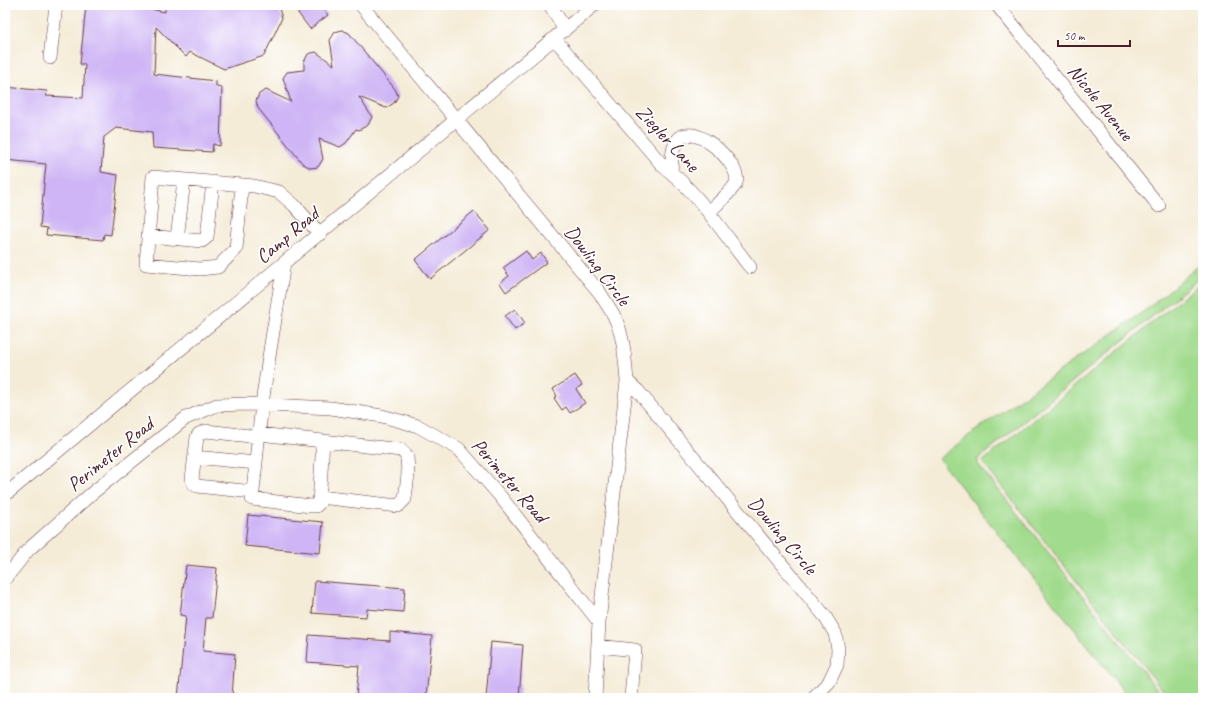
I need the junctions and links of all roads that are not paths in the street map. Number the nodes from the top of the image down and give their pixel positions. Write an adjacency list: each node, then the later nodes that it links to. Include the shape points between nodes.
1 (56, 5): 7 (street)
2 (361, 5): 8 (street, Dowling Circle)
3 (550, 5): 6 (street, Ziegler Lane, via 560,21)
4 (594, 5): 6 (street, Camp Road)
5 (997, 5): 13 (street, Nicole Avenue)
6 (559, 34): 8 (street, Camp Road); 9 (street, Ziegler Lane, via 663,166)
7 (50, 58)
8 (457, 120): 15 (street, Camp Road); 20 (street, Dowling Circle, via 600,293 614,315 621,336)
9 (671, 172): 14 (street, Ziegler Lane); 14 (street, via 675,143 681,137 690,134 711,143 728,160 735,170 736,184)
10 (184, 180): 11 (street); 16 (street, via 153,177); 17 (street)
11 (213, 182): 12 (street); 17 (street, via 207,237 202,241)
12 (242, 185): 15 (street, via 279,192); 16 (street, via 236,248 218,267 200,269 146,264)
13 (1159, 206)
14 (709, 212): 19 (street, Ziegler Lane)
15 (320, 234): 18 (street, Camp Road)
16 (148, 236): 17 (street)
17 (177, 239)
18 (284, 263): 21 (street); 27 (street, Camp Road)
19 (750, 267)
20 (626, 381): 30 (street); 34 (street, Dowling Circle, via 638,391 824,616 835,633 837,665 829,682)
21 (262, 405): 22 (street); 29 (street, Perimeter Road, via 217,405 186,418 85,499 28,550); 30 (street, Perimeter Road, via 331,408 382,416 418,426 459,449 500,496)
22 (259, 436): 23 (street); 24 (street, via 202,432 197,437); 25 (street)
23 (323, 441): 28 (street); 28 (street, via 401,450 407,456 408,474 405,499 398,506)
24 (195, 457): 25 (street); 26 (street, via 192,479 197,486)
25 (256, 463): 26 (street)
26 (253, 492): 28 (street, via 252,499 311,506 316,506)
27 (5, 496)
28 (320, 498)
29 (5, 579)
30 (599, 622): 31 (street)
31 (598, 646): 32 (street); 33 (street, via 635,650)
32 (595, 697)
33 (631, 698)
34 (812, 698)

